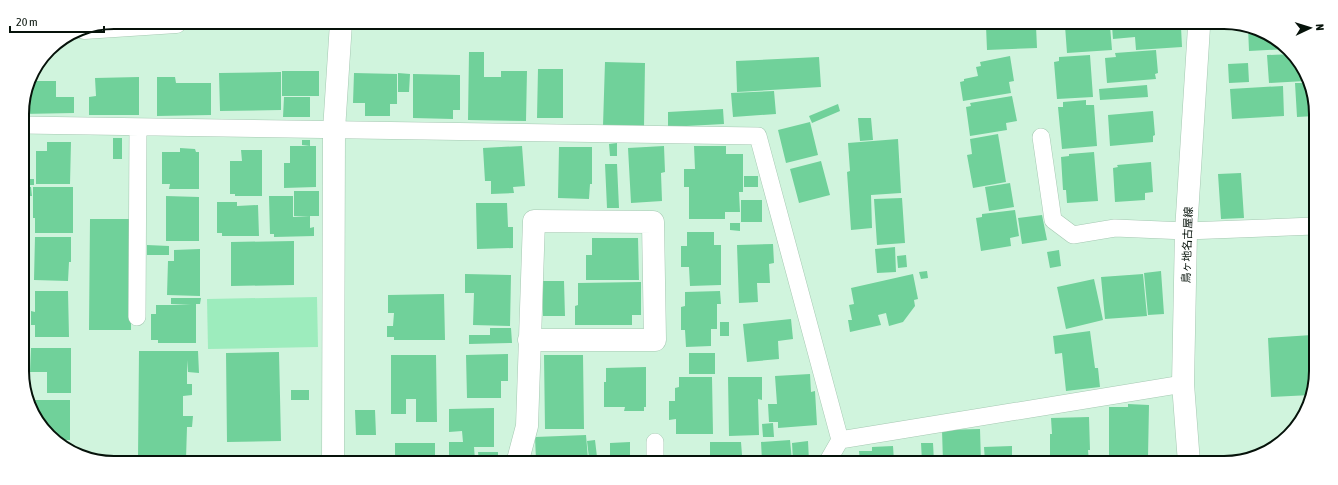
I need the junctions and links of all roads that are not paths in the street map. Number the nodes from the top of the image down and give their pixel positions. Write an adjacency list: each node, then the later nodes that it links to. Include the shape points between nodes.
1 (341, 29): 5 (street)
2 (1200, 29): 8 (street, 鳥ヶ地名古屋線)
3 (29, 125): 4 (lane)
4 (138, 127): 5 (lane); 9 (lane)
5 (334, 130): 12 (lane, via 758,136); 14 (street)
6 (1041, 137): 8 (lane, via 1054,220 1073,235 1115,228)
7 (1309, 226): 8 (lane)
8 (1186, 231): 11 (street, 鳥ヶ地名古屋線)
9 (137, 317)
10 (529, 340): 10 (street, via 655,340 653,222 534,221); 15 (street, via 527,426)
11 (1183, 384): 12 (lane); 18 (street, 鳥ヶ地名古屋線)
12 (840, 440): 17 (lane)
13 (655, 442): 16 (lane)
14 (333, 456)
15 (519, 456)
16 (654, 456)
17 (831, 456)
18 (1189, 456)

